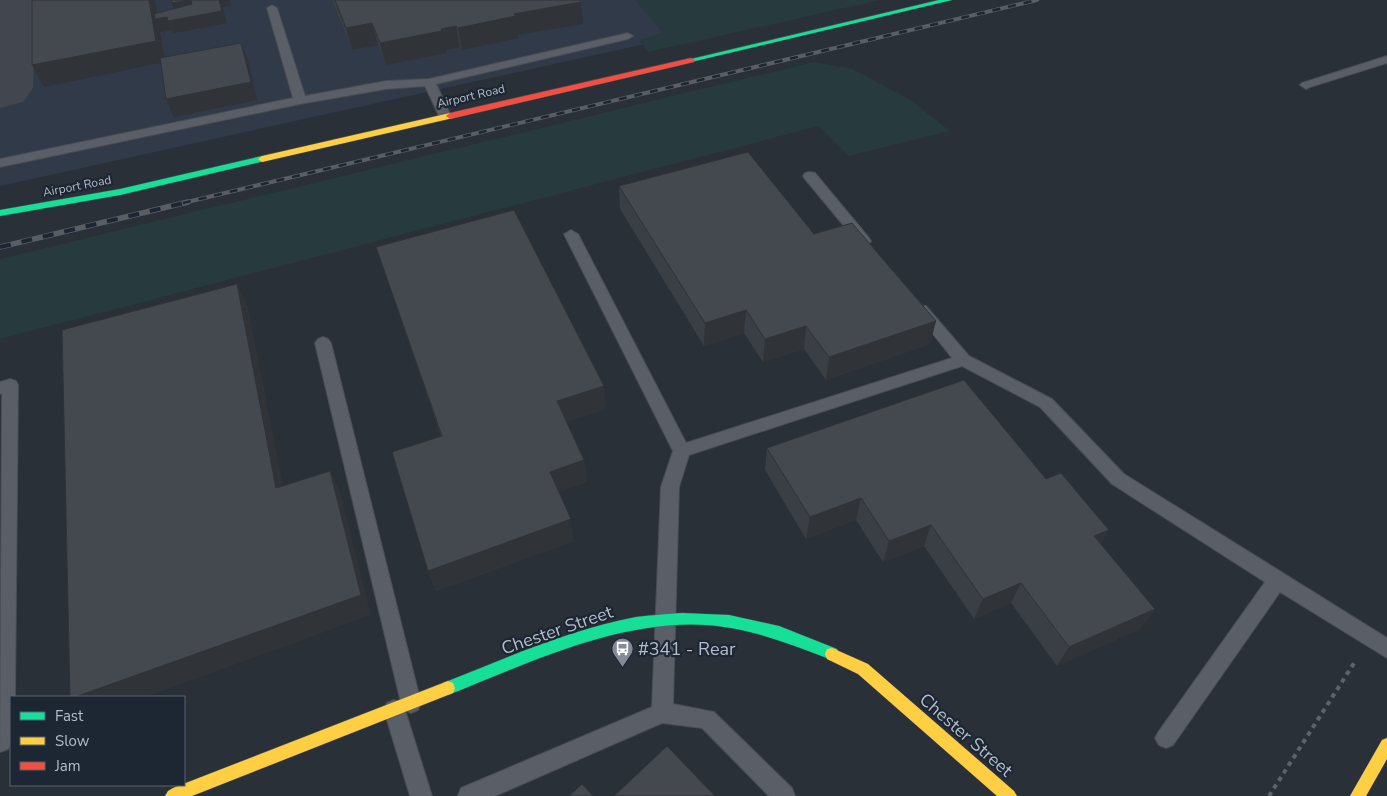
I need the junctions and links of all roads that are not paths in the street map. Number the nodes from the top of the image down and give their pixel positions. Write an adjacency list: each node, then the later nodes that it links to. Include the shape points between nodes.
1 (948, 0): 8 (street, Airport Road)
2 (272, 8): 7 (lane)
3 (628, 36): 5 (lane)
4 (1387, 59): 6 (lane)
5 (429, 82): 7 (lane, via 386,85); 8 (lane)
6 (1306, 84)
7 (300, 100): 9 (lane)
8 (445, 116): 11 (street, Airport Road, via 120,192)
9 (0, 163)
10 (810, 176): 13 (lane)
11 (0, 213)
12 (571, 234): 18 (lane)
13 (874, 252)
14 (912, 298): 16 (lane)
15 (323, 343): 22 (lane)
16 (963, 360): 18 (lane); 19 (lane, via 1046,403 1118,479)
17 (0, 388): 25 (lane, via 10,385 4,734)
18 (682, 451): 20 (lane, via 670,487)
19 (1277, 581): 21 (lane); 24 (lane)
20 (666, 618): 22 (street, Chester Street, via 618,626 574,639); 23 (lane); 31 (street, Chester Street, via 708,618 755,625 797,636 833,652 863,669)
21 (1387, 649)
22 (402, 706): 27 (street, Chester Street); 28 (lane)
23 (662, 713): 29 (lane); 30 (lane, via 707,719)
24 (1166, 738)
25 (0, 742)
26 (1387, 745): 32 (street)
27 (173, 796)
28 (421, 796)
29 (469, 796)
30 (784, 796)
31 (1009, 796)
32 (1358, 796)

